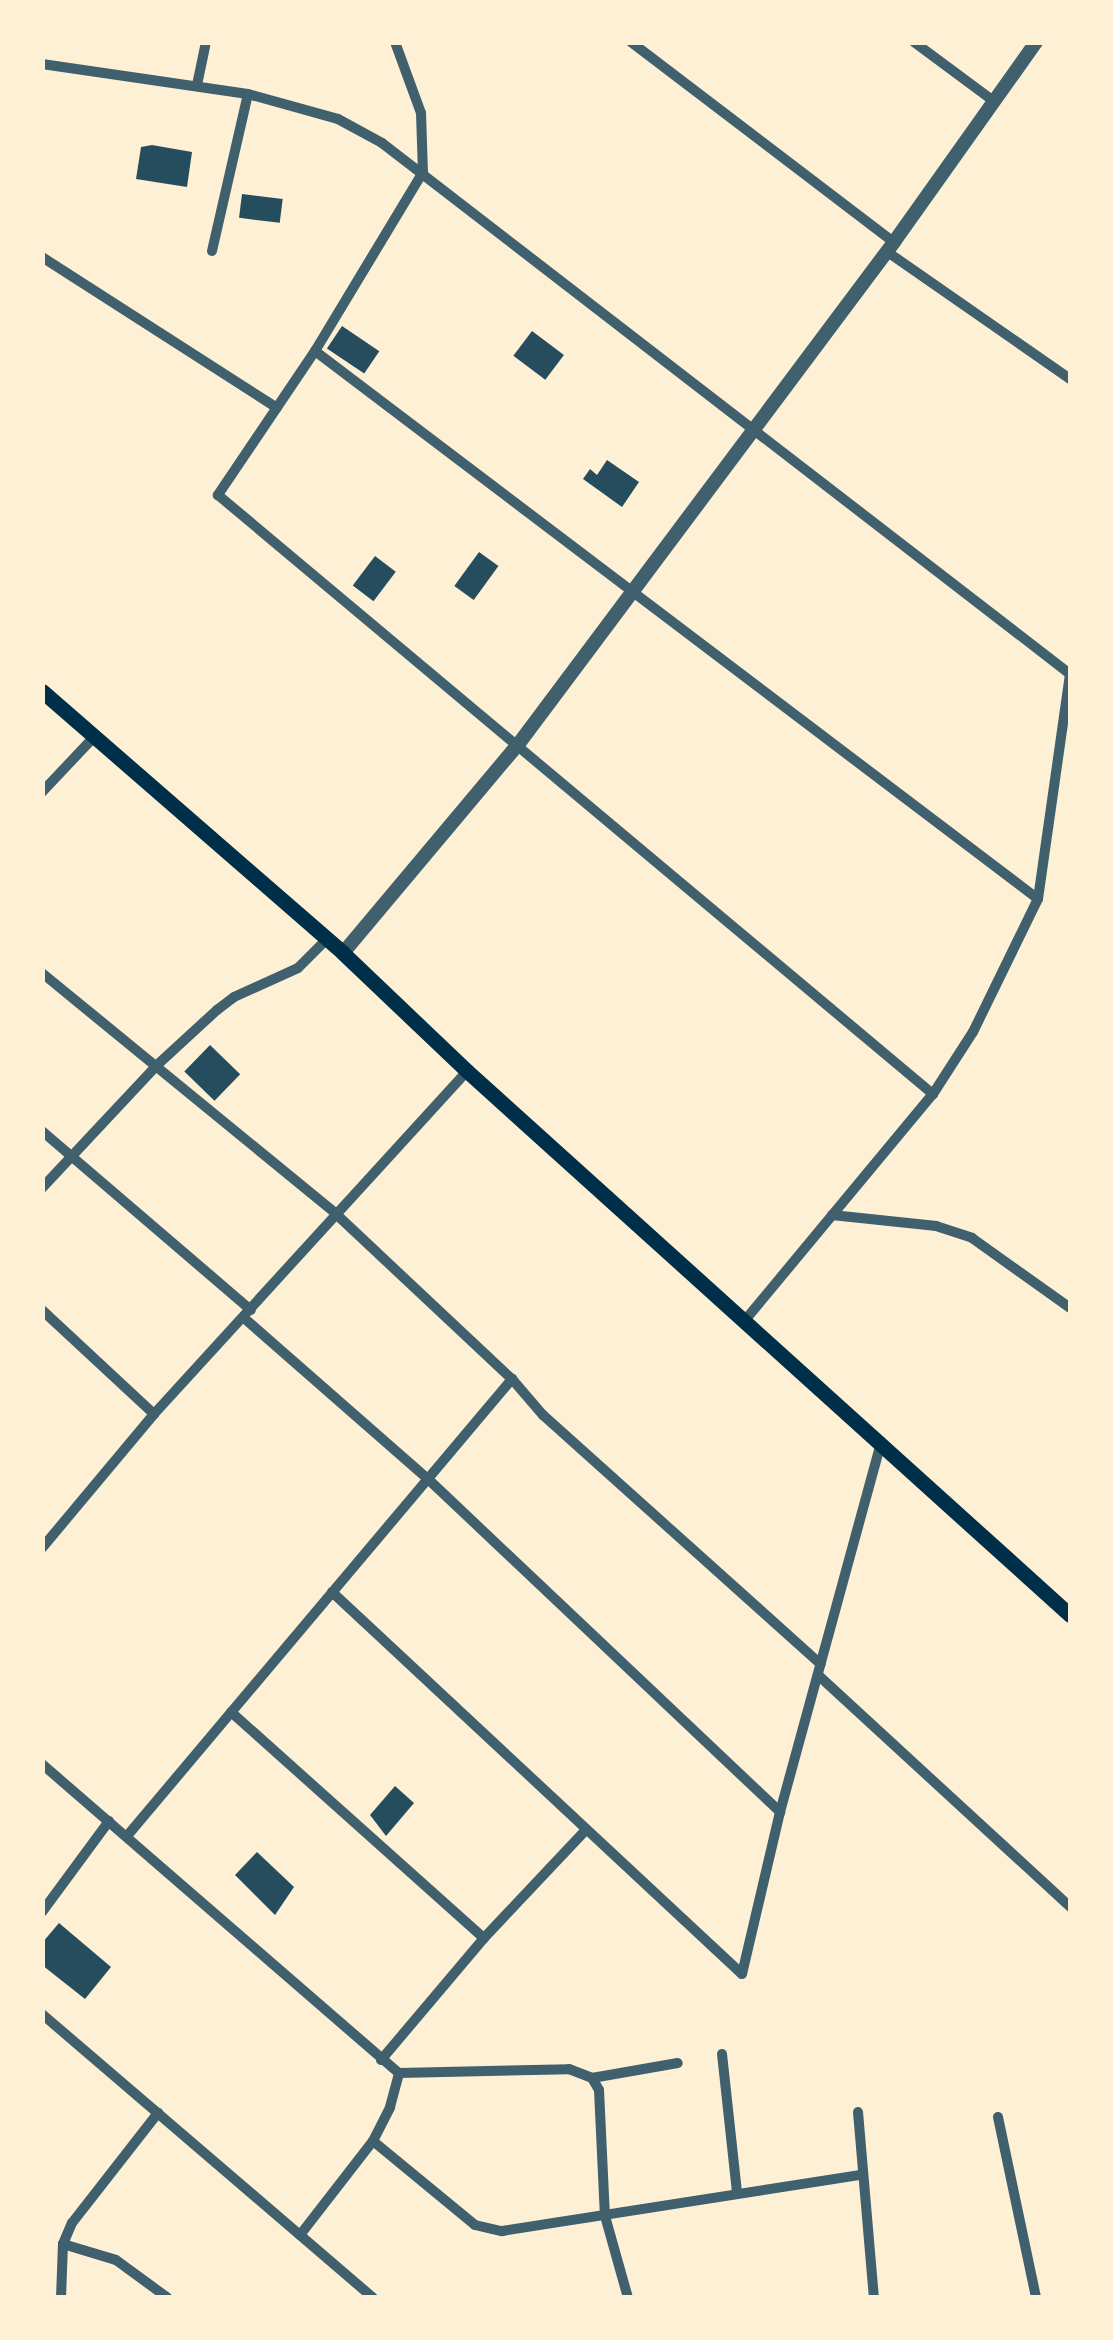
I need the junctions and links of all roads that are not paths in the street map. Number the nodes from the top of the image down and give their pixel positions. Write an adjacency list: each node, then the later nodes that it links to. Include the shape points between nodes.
1 (206, 42): 7 (street)
2 (394, 42): 10 (street, via 421,113)
3 (631, 42): 11 (street)
4 (914, 42): 9 (street)
5 (1036, 42): 9 (street)
6 (42, 64): 7 (street)
7 (196, 84): 8 (street)
8 (248, 94): 10 (street, via 338,119); 12 (street)
9 (992, 100): 11 (street)
10 (422, 172): 14 (street); 17 (street)
11 (890, 247): 15 (street); 17 (street)
12 (212, 251)
13 (42, 257): 16 (street)
14 (315, 351): 16 (street); 18 (street)
15 (1070, 379)
16 (277, 408): 22 (street, via 218,495)
17 (753, 426): 18 (street); 19 (street)
18 (634, 589): 22 (street); 24 (street)
19 (1070, 674): 24 (street)
20 (42, 691): 21 (main road)
21 (94, 737): 23 (street); 25 (main road)
22 (516, 746): 26 (street); 30 (street)
23 (42, 792)
24 (1038, 900): 30 (street, via 973,1032)
25 (327, 940): 26 (main road); 28 (street, via 298,968 226,1003)
26 (343, 953): 29 (main road)
27 (42, 973): 28 (street)
28 (156, 1066): 32 (street); 34 (street)
29 (467, 1071): 34 (street); 39 (main road)
30 (933, 1094): 35 (street)
31 (42, 1130): 32 (street)
32 (73, 1157): 33 (street); 38 (street)
33 (42, 1188)
34 (336, 1214): 38 (street); 40 (street)
35 (832, 1215): 36 (street, via 936,1226 972,1238); 39 (street)
36 (1070, 1308)
37 (42, 1310): 41 (street)
38 (248, 1314): 41 (street); 43 (street)
39 (746, 1320): 42 (main road)
40 (512, 1379): 43 (street); 49 (street)
41 (154, 1414): 45 (street)
42 (882, 1441): 48 (main road); 49 (street)
43 (428, 1479): 47 (street); 52 (street)
44 (42, 1523): 45 (street)
45 (54, 1534): 46 (street)
46 (42, 1548)
47 (332, 1592): 50 (street); 54 (street)
48 (1070, 1615)
49 (819, 1669): 52 (street); 56 (street)
50 (231, 1712): 55 (street); 58 (street)
51 (42, 1764): 53 (street)
52 (780, 1812): 54 (street, via 742,1974)
53 (109, 1821): 55 (street); 57 (street)
54 (584, 1832): 58 (street)
55 (126, 1836): 61 (street)
56 (1070, 1907)
57 (42, 1912)
58 (484, 1938): 61 (street)
59 (42, 2014): 65 (street)
60 (722, 2054): 70 (street)
61 (381, 2060): 63 (street)
62 (678, 2064): 64 (street)
63 (399, 2074): 64 (street, via 568,2069); 68 (street)
64 (592, 2078): 71 (street, via 599,2090)
65 (158, 2112): 72 (street); 73 (street, via 92,2194)
66 (858, 2112): 69 (street)
67 (998, 2116): 79 (street)
68 (374, 2141): 71 (street, via 487,2229); 72 (street)
69 (861, 2174): 70 (street); 78 (street)
70 (737, 2192): 71 (street)
71 (605, 2216): 77 (street)
72 (300, 2235): 76 (street)
73 (63, 2244): 74 (street); 75 (street, via 125,2265)
74 (61, 2298)
75 (168, 2298)
76 (373, 2298)
77 (628, 2298)
78 (874, 2298)
79 (1036, 2298)

